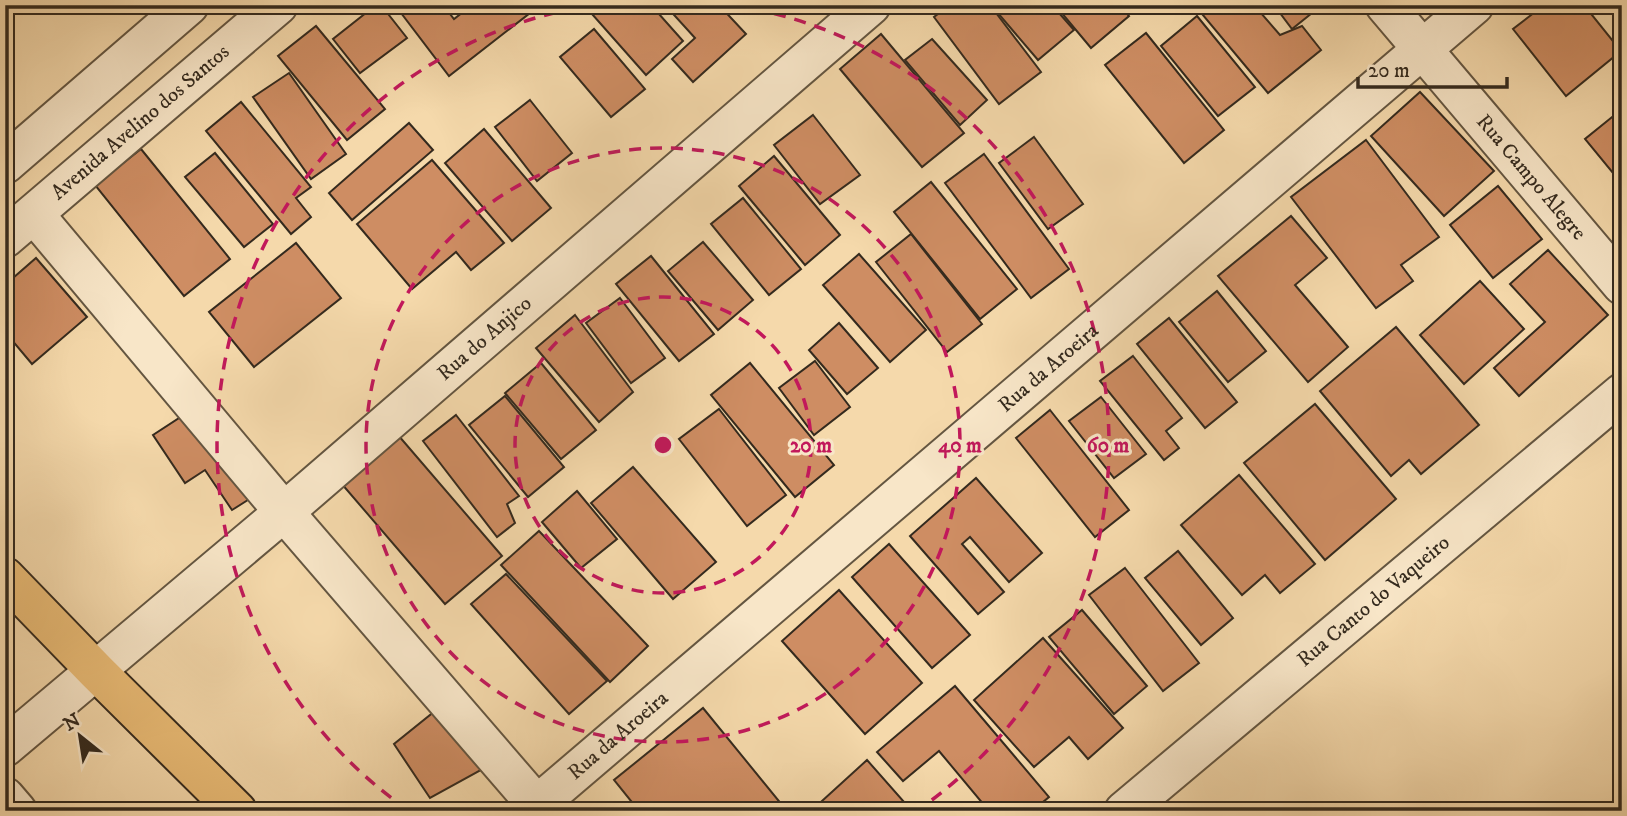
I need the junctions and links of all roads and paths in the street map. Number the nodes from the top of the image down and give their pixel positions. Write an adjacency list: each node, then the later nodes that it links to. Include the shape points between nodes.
1 (189, 5): 7 (street)
2 (278, 5): 8 (street, Avenida Avelino dos Santos)
3 (871, 5): 11 (street, Rua do Anjico)
4 (1385, 5): 6 (street, Rua Campo Alegre)
5 (1474, 5): 6 (street, Rua da Aroeira)
6 (1422, 49): 9 (street, Rua Campo Alegre); 16 (street, Rua da Aroeira)
7 (5, 164)
8 (19, 226): 11 (street)
9 (1622, 285)
10 (1622, 393): 19 (street, Rua Canto do Vaqueiro)
11 (284, 512): 13 (street, Rua do Anjico); 16 (street)
12 (5, 578): 13 (main road)
13 (96, 671): 14 (street, Rua do Anjico); 18 (main road)
14 (5, 747)
15 (5, 797): 17 (street)
16 (536, 809)
17 (17, 811)
18 (237, 811)
19 (1124, 811)

